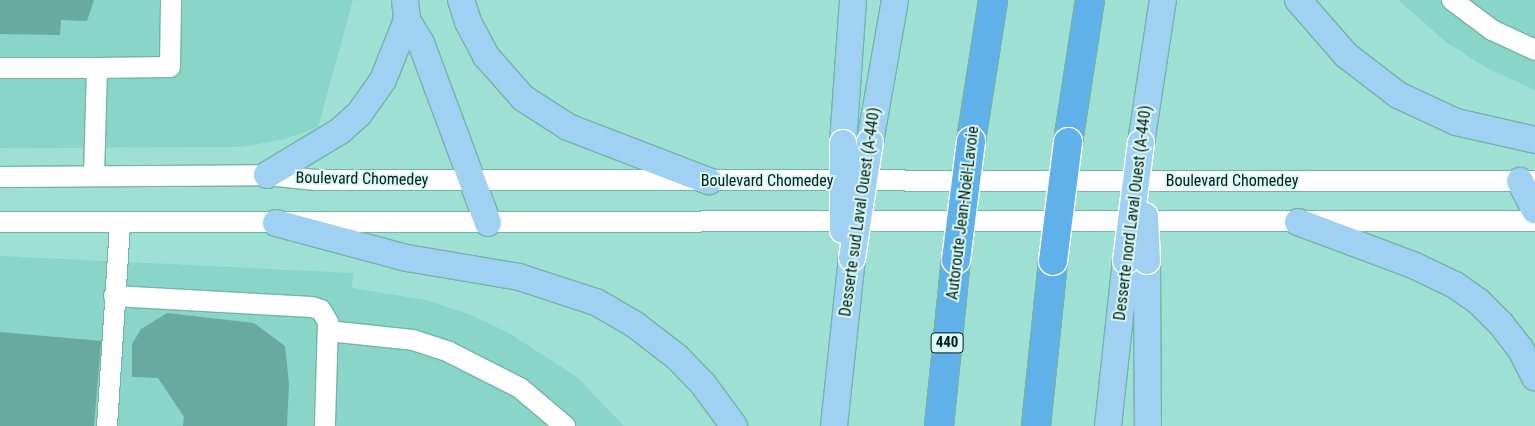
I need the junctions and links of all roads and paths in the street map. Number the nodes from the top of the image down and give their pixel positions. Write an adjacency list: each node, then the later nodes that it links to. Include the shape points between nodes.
1 (171, 0): 13 (street, via 170,67)
2 (461, 0): 19 (main road, via 468,22 486,56 523,98 568,127)
3 (853, 0): 28 (main road, bridge, via 843,143)
4 (895, 0): 28 (main road, Desserte sud Laval Ouest (A-440), bridge)
5 (993, 0): 38 (highway, Autoroute Jean-Noël-Lavoie / 440, bridge, via 971,141)
6 (1090, 0): 39 (highway, bridge, via 1068,142)
7 (1163, 0): 29 (main road, Desserte nord Laval Ouest (A-440), bridge, via 1141,143)
8 (1298, 0): 14 (main road, via 1346,55 1398,95 1456,122)
9 (1452, 0): 11 (street, via 1492,30)
10 (406, 10): 15 (main road, via 383,80 360,114 340,131); 18 (main road)
11 (1535, 50)
12 (0, 68): 13 (street)
13 (97, 68): 16 (street)
14 (1535, 140)
15 (267, 175): 16 (street, Boulevard Chomedey); 18 (street, Boulevard Chomedey, via 316,180)
16 (94, 176): 17 (street, Boulevard Chomedey)
17 (0, 177)
18 (470, 180): 19 (street, Boulevard Chomedey); 27 (main road)
19 (709, 181): 20 (street, Boulevard Chomedey)
20 (1528, 181): 21 (main road)
21 (1535, 210)
22 (1535, 221): 25 (street)
23 (0, 222): 24 (street)
24 (120, 222): 26 (street); 30 (street)
25 (1298, 222): 27 (street); 32 (main road, via 1413,265 1455,285 1479,302 1501,324 1520,348)
26 (276, 223): 27 (street); 36 (main road, via 407,258 518,277 596,302 634,324 677,357 703,384)
27 (488, 223)
28 (848, 258): 37 (main road, Desserte sud Laval Ouest (A-440))
29 (1136, 261): 40 (main road, Desserte nord Laval Ouest (A-440)); 41 (main road)
30 (114, 296): 31 (street, via 312,307 326,316); 33 (street)
31 (328, 331): 34 (street); 35 (street, via 413,340 449,352 520,388)
32 (1535, 378)
33 (107, 426)
34 (325, 426)
35 (566, 426)
36 (734, 426)
37 (834, 426)
38 (939, 426)
39 (1036, 426)
40 (1108, 426)
41 (1148, 426)

